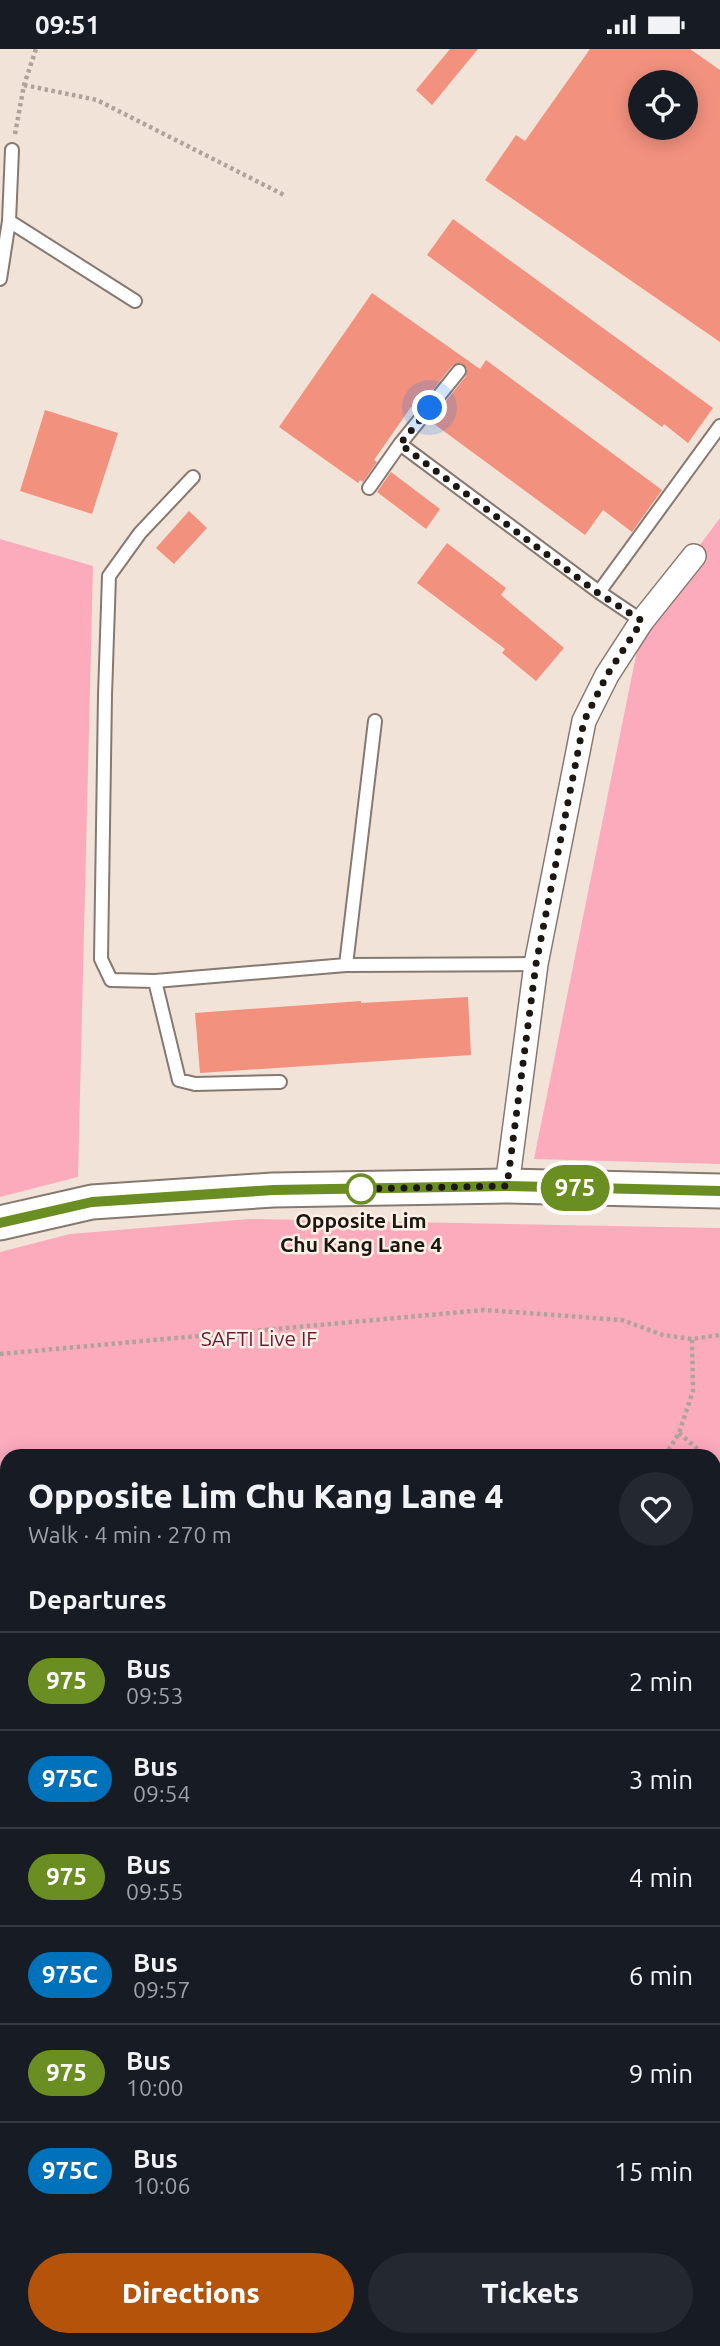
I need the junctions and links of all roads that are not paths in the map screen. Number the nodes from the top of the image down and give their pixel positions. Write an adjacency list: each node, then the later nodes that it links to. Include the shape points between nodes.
1 (12, 150): 2 (lane)
2 (9, 221): 3 (lane); 4 (lane)
3 (0, 279)
4 (135, 301)
5 (459, 371): 7 (lane)
6 (720, 426): 11 (lane)
7 (400, 444): 9 (lane); 11 (lane)
8 (193, 477): 16 (lane, via 140,533 109,576 101,959 111,981)
9 (369, 488)
10 (694, 556): 12 (street)
11 (598, 593): 12 (lane)
12 (642, 621): 14 (street, via 584,721)
13 (375, 721): 15 (lane)
14 (536, 964): 15 (lane); 18 (street)
15 (346, 965): 16 (lane)
16 (155, 981): 17 (lane, via 180,1080 195,1084)
17 (280, 1082)
18 (507, 1186): 19 (main road); 20 (main road, via 273,1190 92,1202)
19 (720, 1191)
20 (0, 1223)

